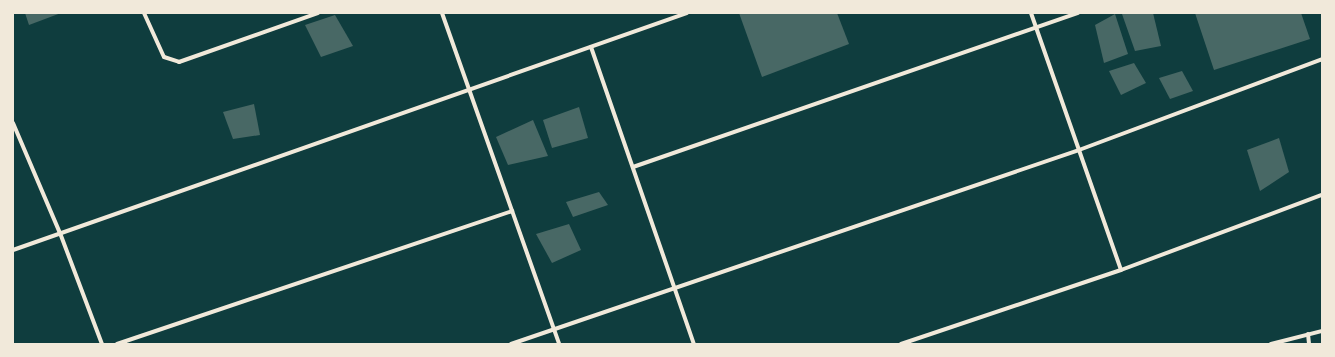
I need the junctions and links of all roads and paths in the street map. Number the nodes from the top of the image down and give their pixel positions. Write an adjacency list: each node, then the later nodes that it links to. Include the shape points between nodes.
1 (144, 13): 2 (street, via 164,57 171,61 187,60)
2 (318, 13)
3 (442, 13): 10 (street)
4 (687, 13): 8 (street)
5 (1032, 13): 7 (street)
6 (1078, 13): 7 (street)
7 (1037, 28): 12 (street); 13 (street)
8 (591, 47): 10 (street); 13 (street)
9 (1322, 59): 12 (street)
10 (470, 91): 15 (street); 16 (street)
11 (13, 123): 16 (street)
12 (1079, 150): 18 (street); 19 (street)
13 (632, 167): 19 (street)
14 (1322, 195): 18 (street)
15 (512, 211): 20 (street); 24 (street)
16 (60, 233): 17 (street); 23 (street)
17 (13, 250)
18 (1121, 270): 28 (street)
19 (674, 287): 20 (street); 27 (street)
20 (554, 329): 25 (street); 26 (street)
21 (1322, 331): 22 (street)
22 (1308, 334): 29 (street); 30 (street)
23 (102, 344)
24 (117, 344)
25 (511, 344)
26 (559, 344)
27 (694, 344)
28 (901, 344)
29 (1271, 344)
30 (1309, 344)

